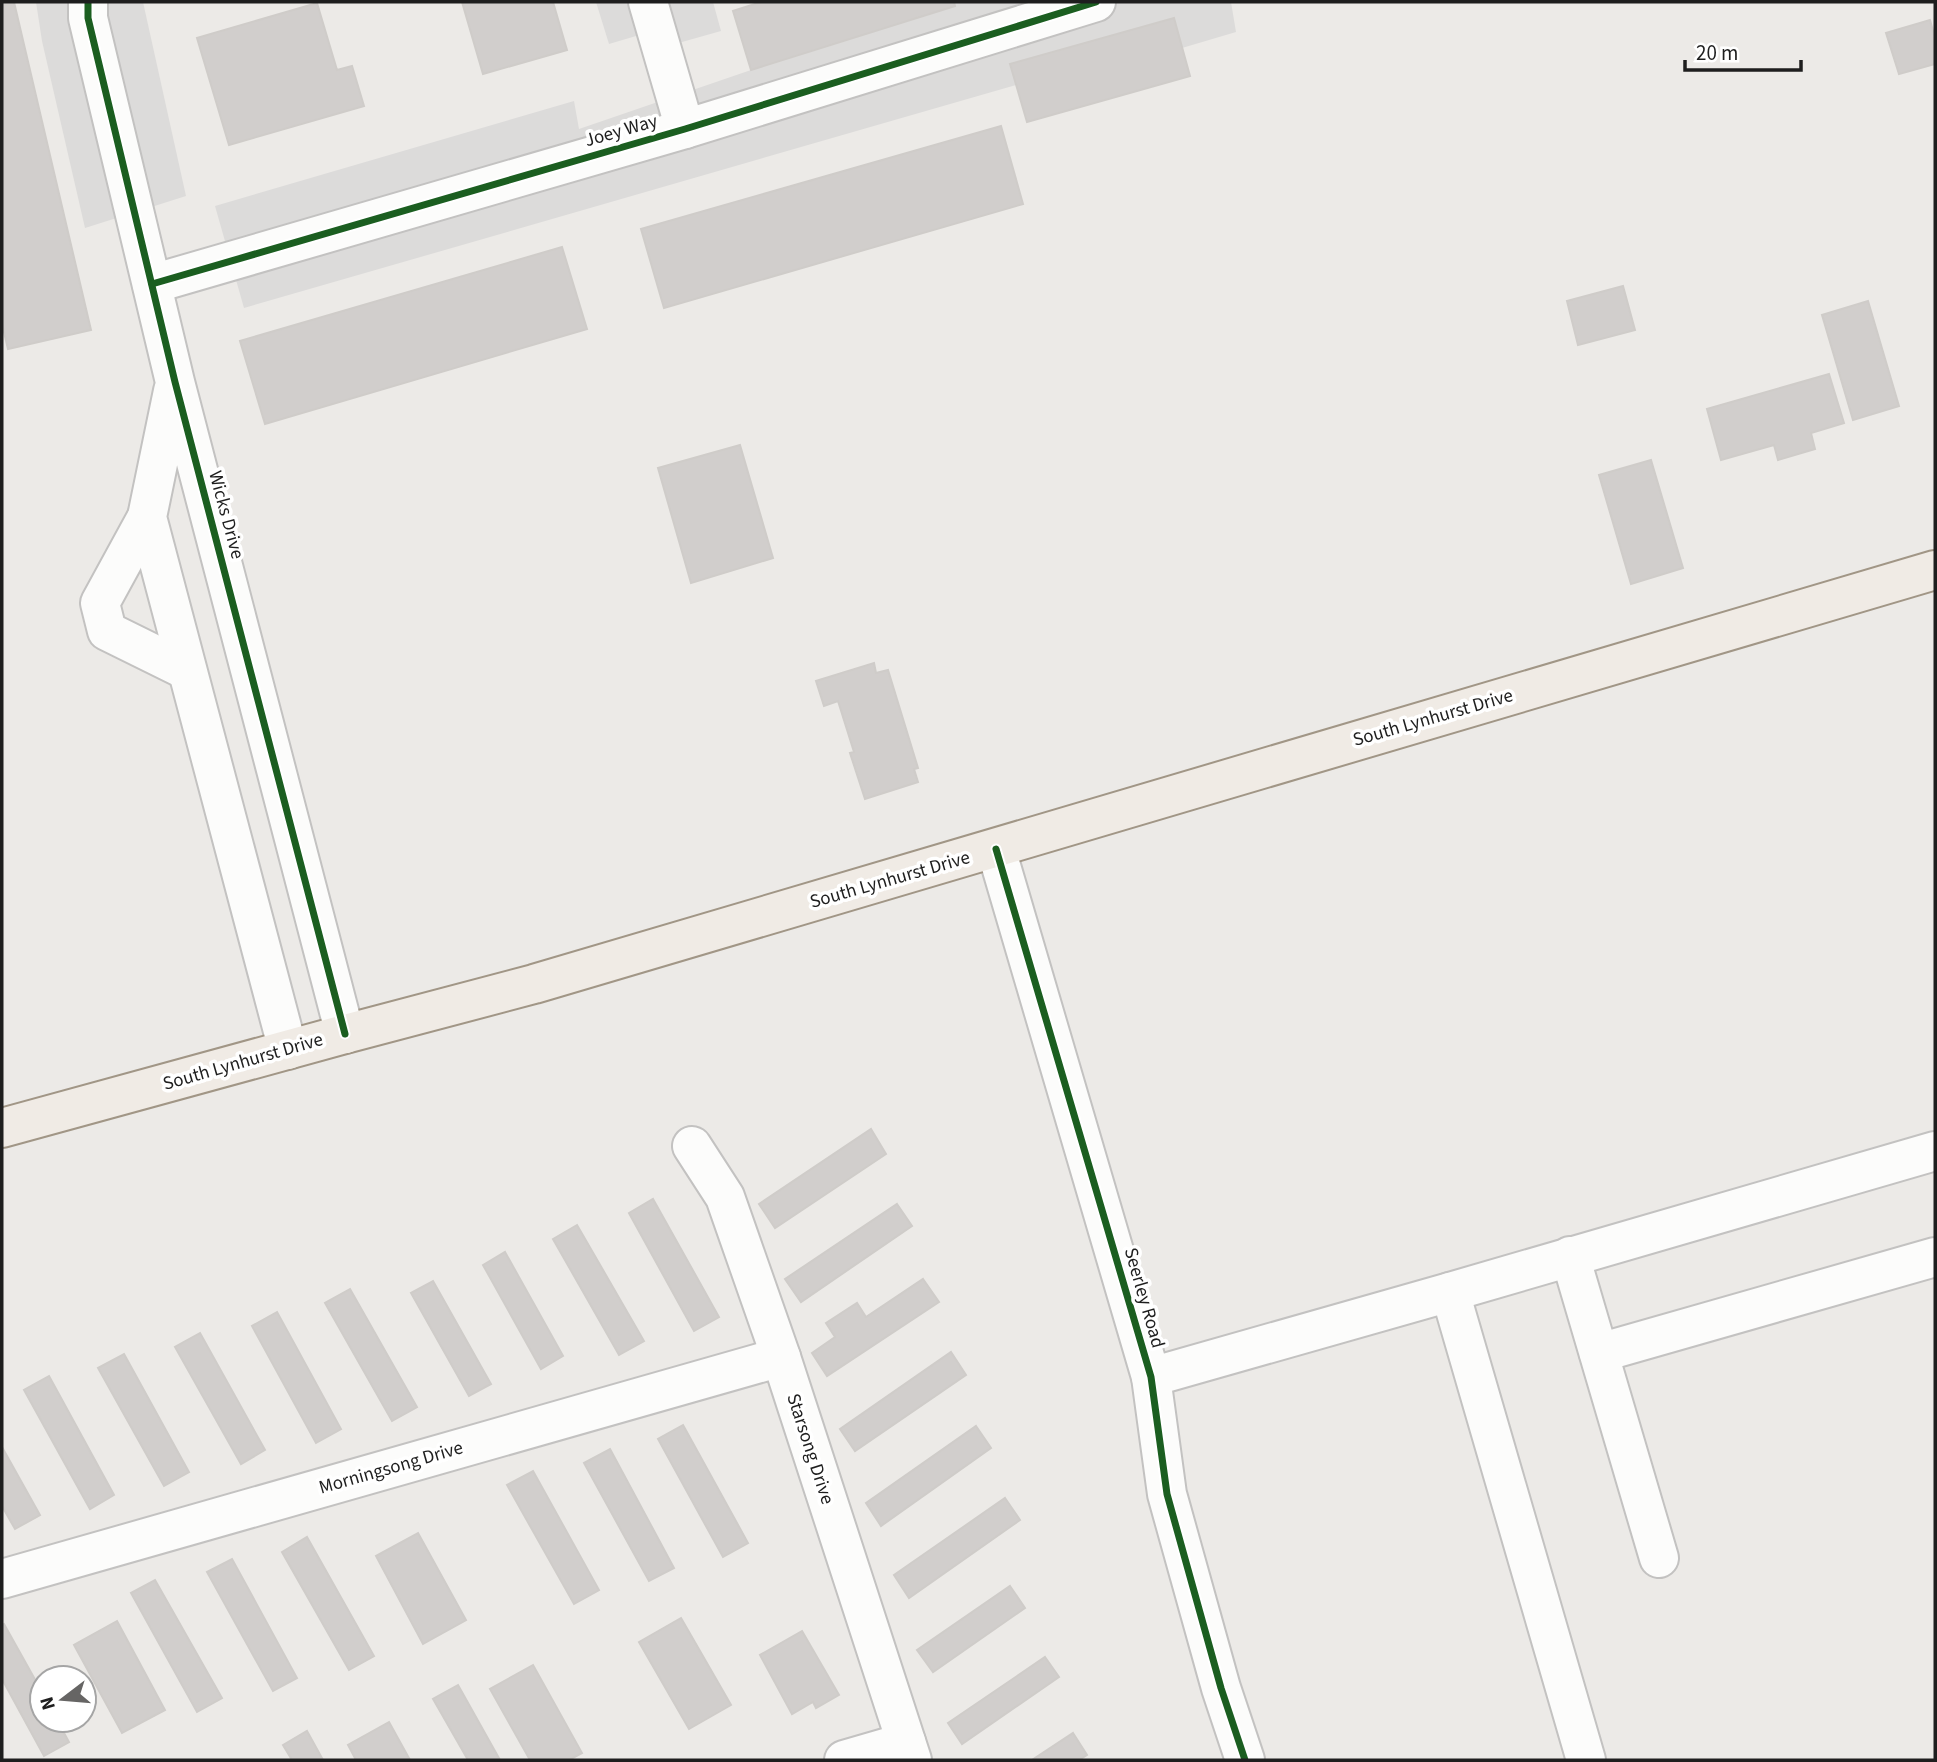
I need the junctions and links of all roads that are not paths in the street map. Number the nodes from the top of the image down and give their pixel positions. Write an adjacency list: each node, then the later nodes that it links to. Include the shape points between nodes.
1 (88, 2): 5 (street, Wicks Drive, via 88,18)
2 (648, 2): 4 (street)
3 (1096, 2): 4 (street, Joey Way)
4 (685, 129): 5 (street, Joey Way)
5 (152, 284): 6 (street, Wicks Drive)
6 (175, 382): 7 (street, Wicks Drive); 11 (street, Wicks Drive)
7 (147, 517): 9 (street, Wicks Drive); 9 (street, via 100,603 107,631)
8 (1935, 570): 10 (main road, South Lynhurst Drive)
9 (186, 670): 12 (street, Wicks Drive)
10 (996, 849): 11 (main road, South Lynhurst Drive, via 534,984); 21 (street, Seerley Road)
11 (345, 1034): 12 (main road, South Lynhurst Drive)
12 (288, 1050): 13 (main road, South Lynhurst Drive)
13 (2, 1128)
14 (692, 1146): 20 (street, Starsong Drive, via 725,1197)
15 (1935, 1151): 16 (street)
16 (1570, 1256): 18 (street); 19 (street)
17 (1935, 1257): 19 (street)
18 (1450, 1292): 21 (street); 27 (street)
19 (1599, 1353): 22 (street)
20 (781, 1357): 23 (street, Morningsong Drive); 24 (street, Starsong Drive)
21 (1151, 1377): 26 (street, Seerley Road, via 1167,1494 1220,1688)
22 (1658, 1558)
23 (2, 1579)
24 (909, 1751): 25 (street)
25 (844, 1760)
26 (1245, 1760)
27 (1587, 1760)

